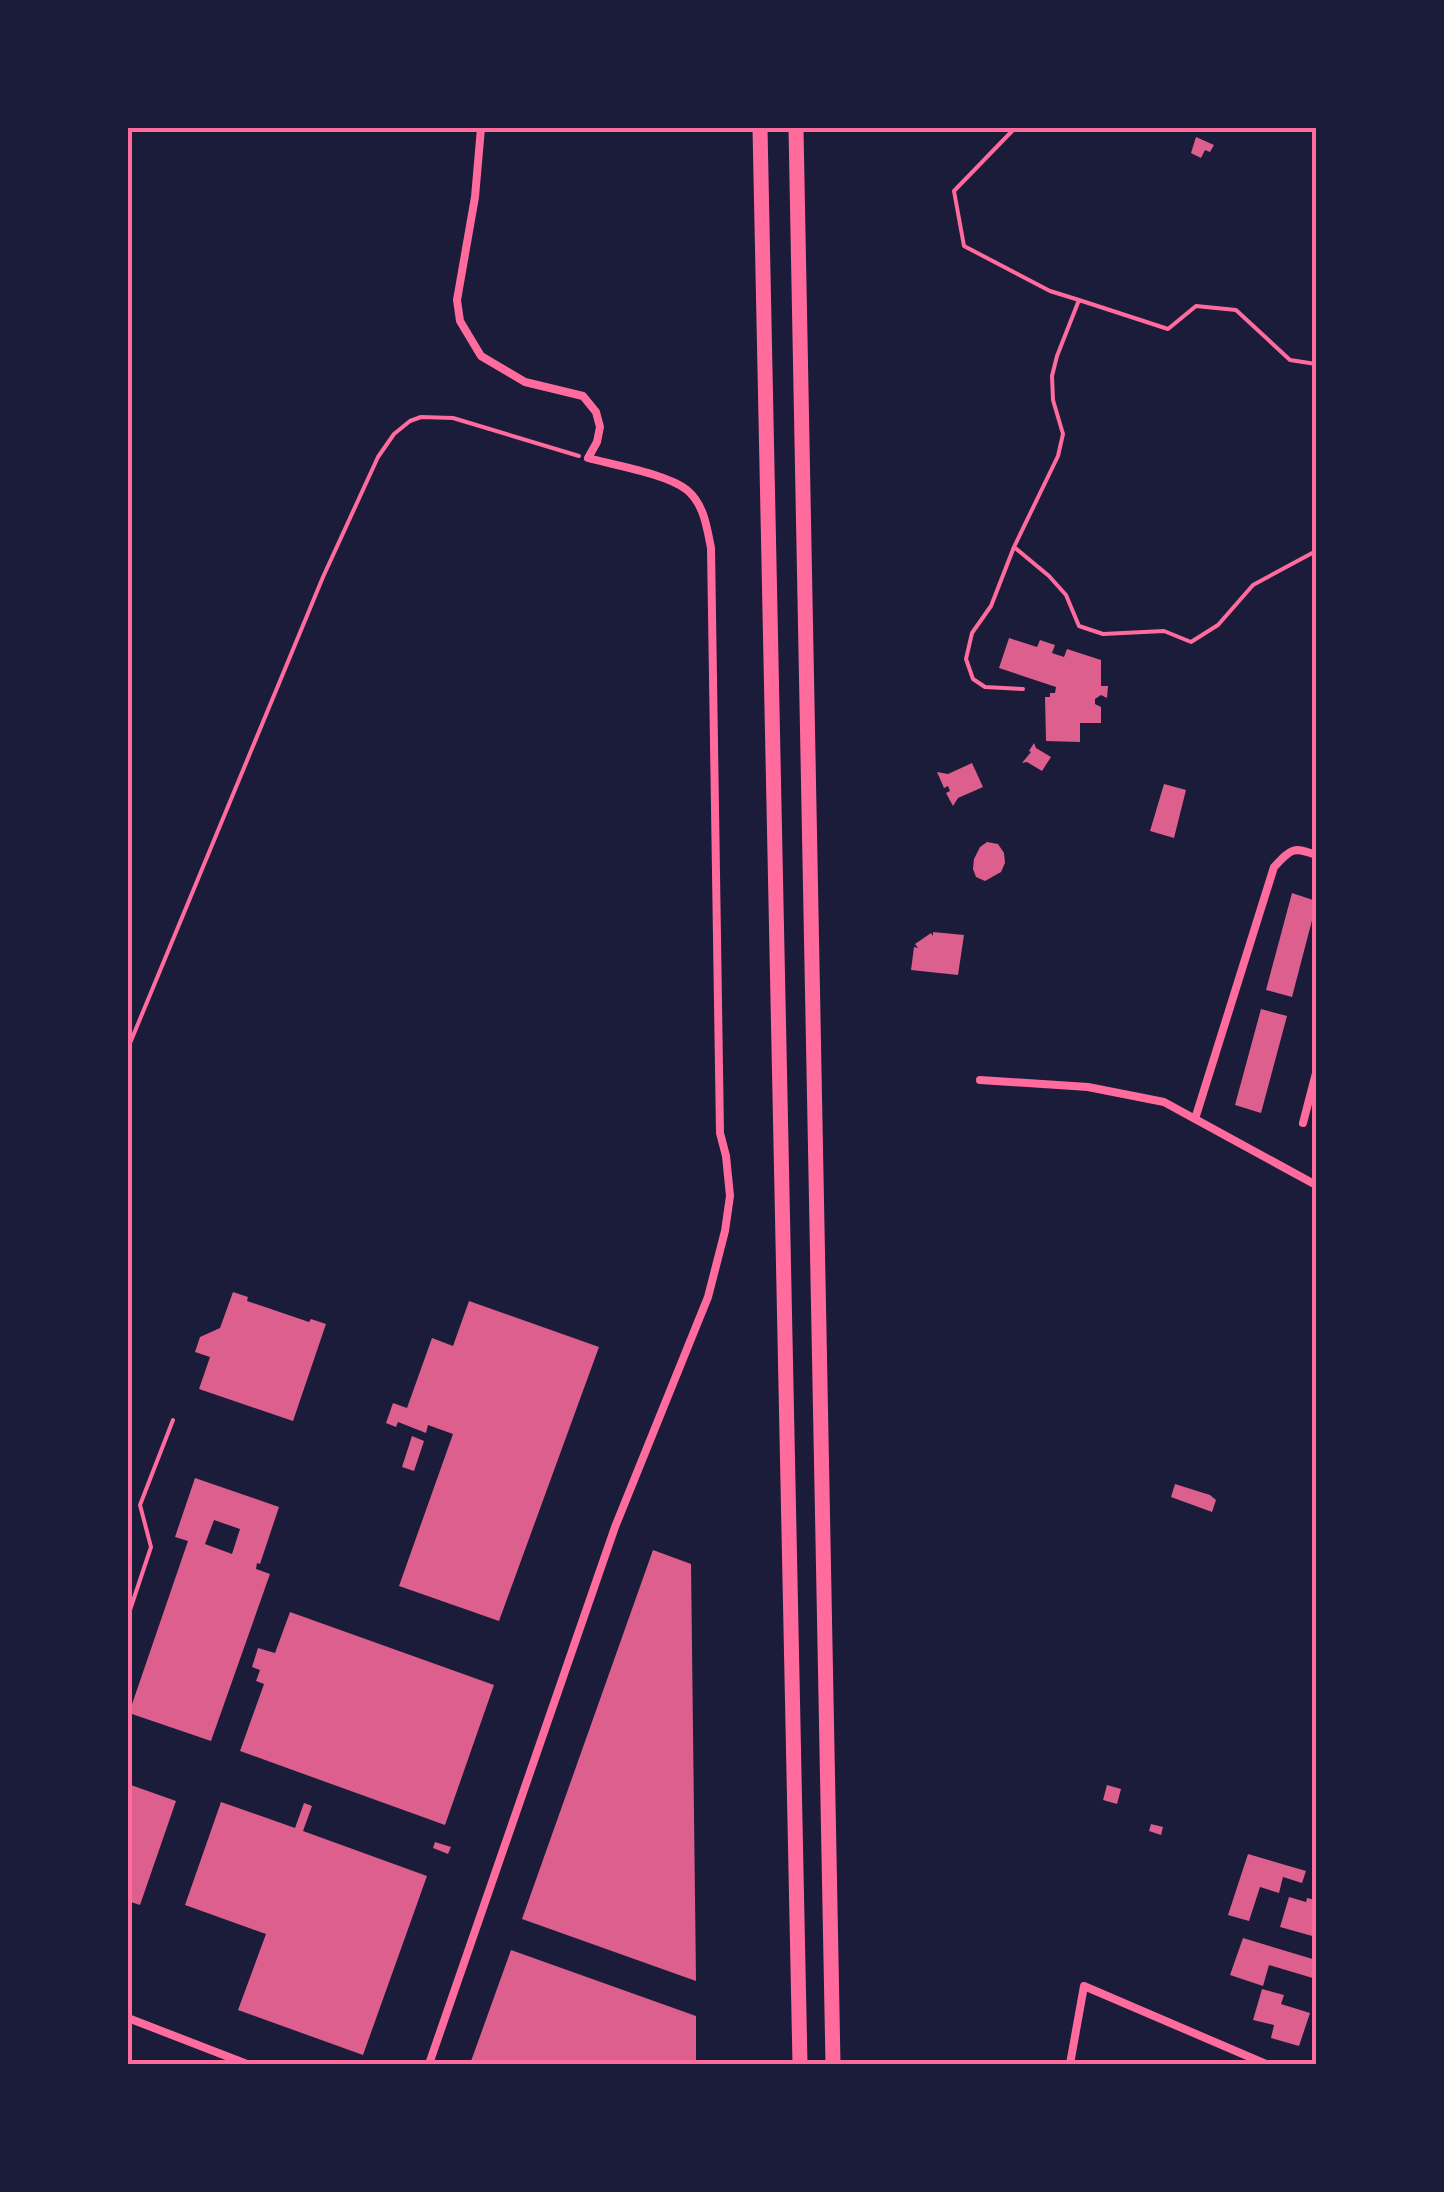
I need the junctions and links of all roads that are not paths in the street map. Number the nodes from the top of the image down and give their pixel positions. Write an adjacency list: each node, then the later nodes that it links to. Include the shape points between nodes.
1 (481, 128): 14 (street, via 460,322 481,356 525,382 583,396 600,427 588,458 687,490 706,522 720,1134 730,1196 708,1297 615,1527)
2 (760, 128): 15 (highway)
3 (796, 128): 16 (highway)
4 (1316, 855): 7 (street, via 1289,851 1274,867)
5 (1316, 1073): 8 (street)
6 (980, 1080): 7 (street, via 1088,1087 1164,1102)
7 (1194, 1119): 9 (street)
8 (1302, 1123)
9 (1316, 1185)
10 (172, 1420): 11 (lane, via 140,1505 152,1547)
11 (128, 1616)
12 (128, 2018): 13 (street)
13 (247, 2064)
14 (429, 2064)
15 (800, 2064)
16 (833, 2064)
17 (1070, 2064): 18 (street, via 1084,1986)
18 (1266, 2064)

